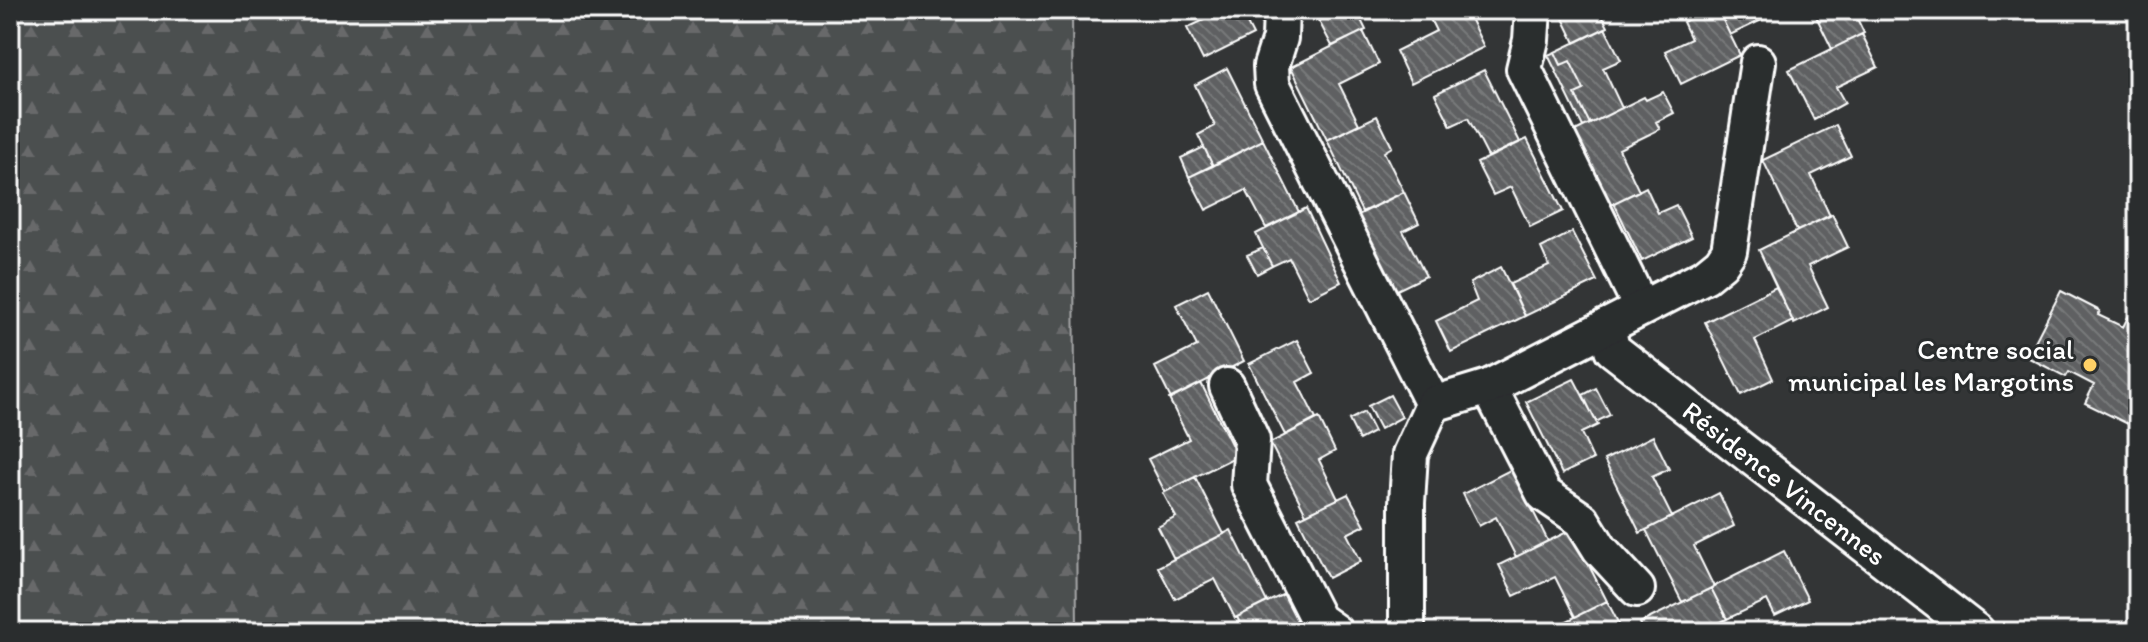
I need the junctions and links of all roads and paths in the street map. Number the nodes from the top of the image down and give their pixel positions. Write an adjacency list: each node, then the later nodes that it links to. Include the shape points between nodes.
1 (1281, 10): 8 (street, via 1272,84)
2 (1533, 10): 4 (street, via 1524,69)
3 (1758, 62): 4 (street, via 1729,251 1705,276)
4 (1641, 307): 5 (street)
5 (1607, 326): 7 (street); 12 (street, Résidence Vincennes, via 1612,349)
6 (1227, 386): 10 (street, via 1252,440 1249,485 1318,620)
7 (1489, 387): 8 (street); 9 (street, via 1544,494 1582,520 1600,549)
8 (1433, 404): 11 (street, via 1410,454)
9 (1637, 589)
10 (1335, 632)
11 (1407, 632)
12 (1977, 632)

